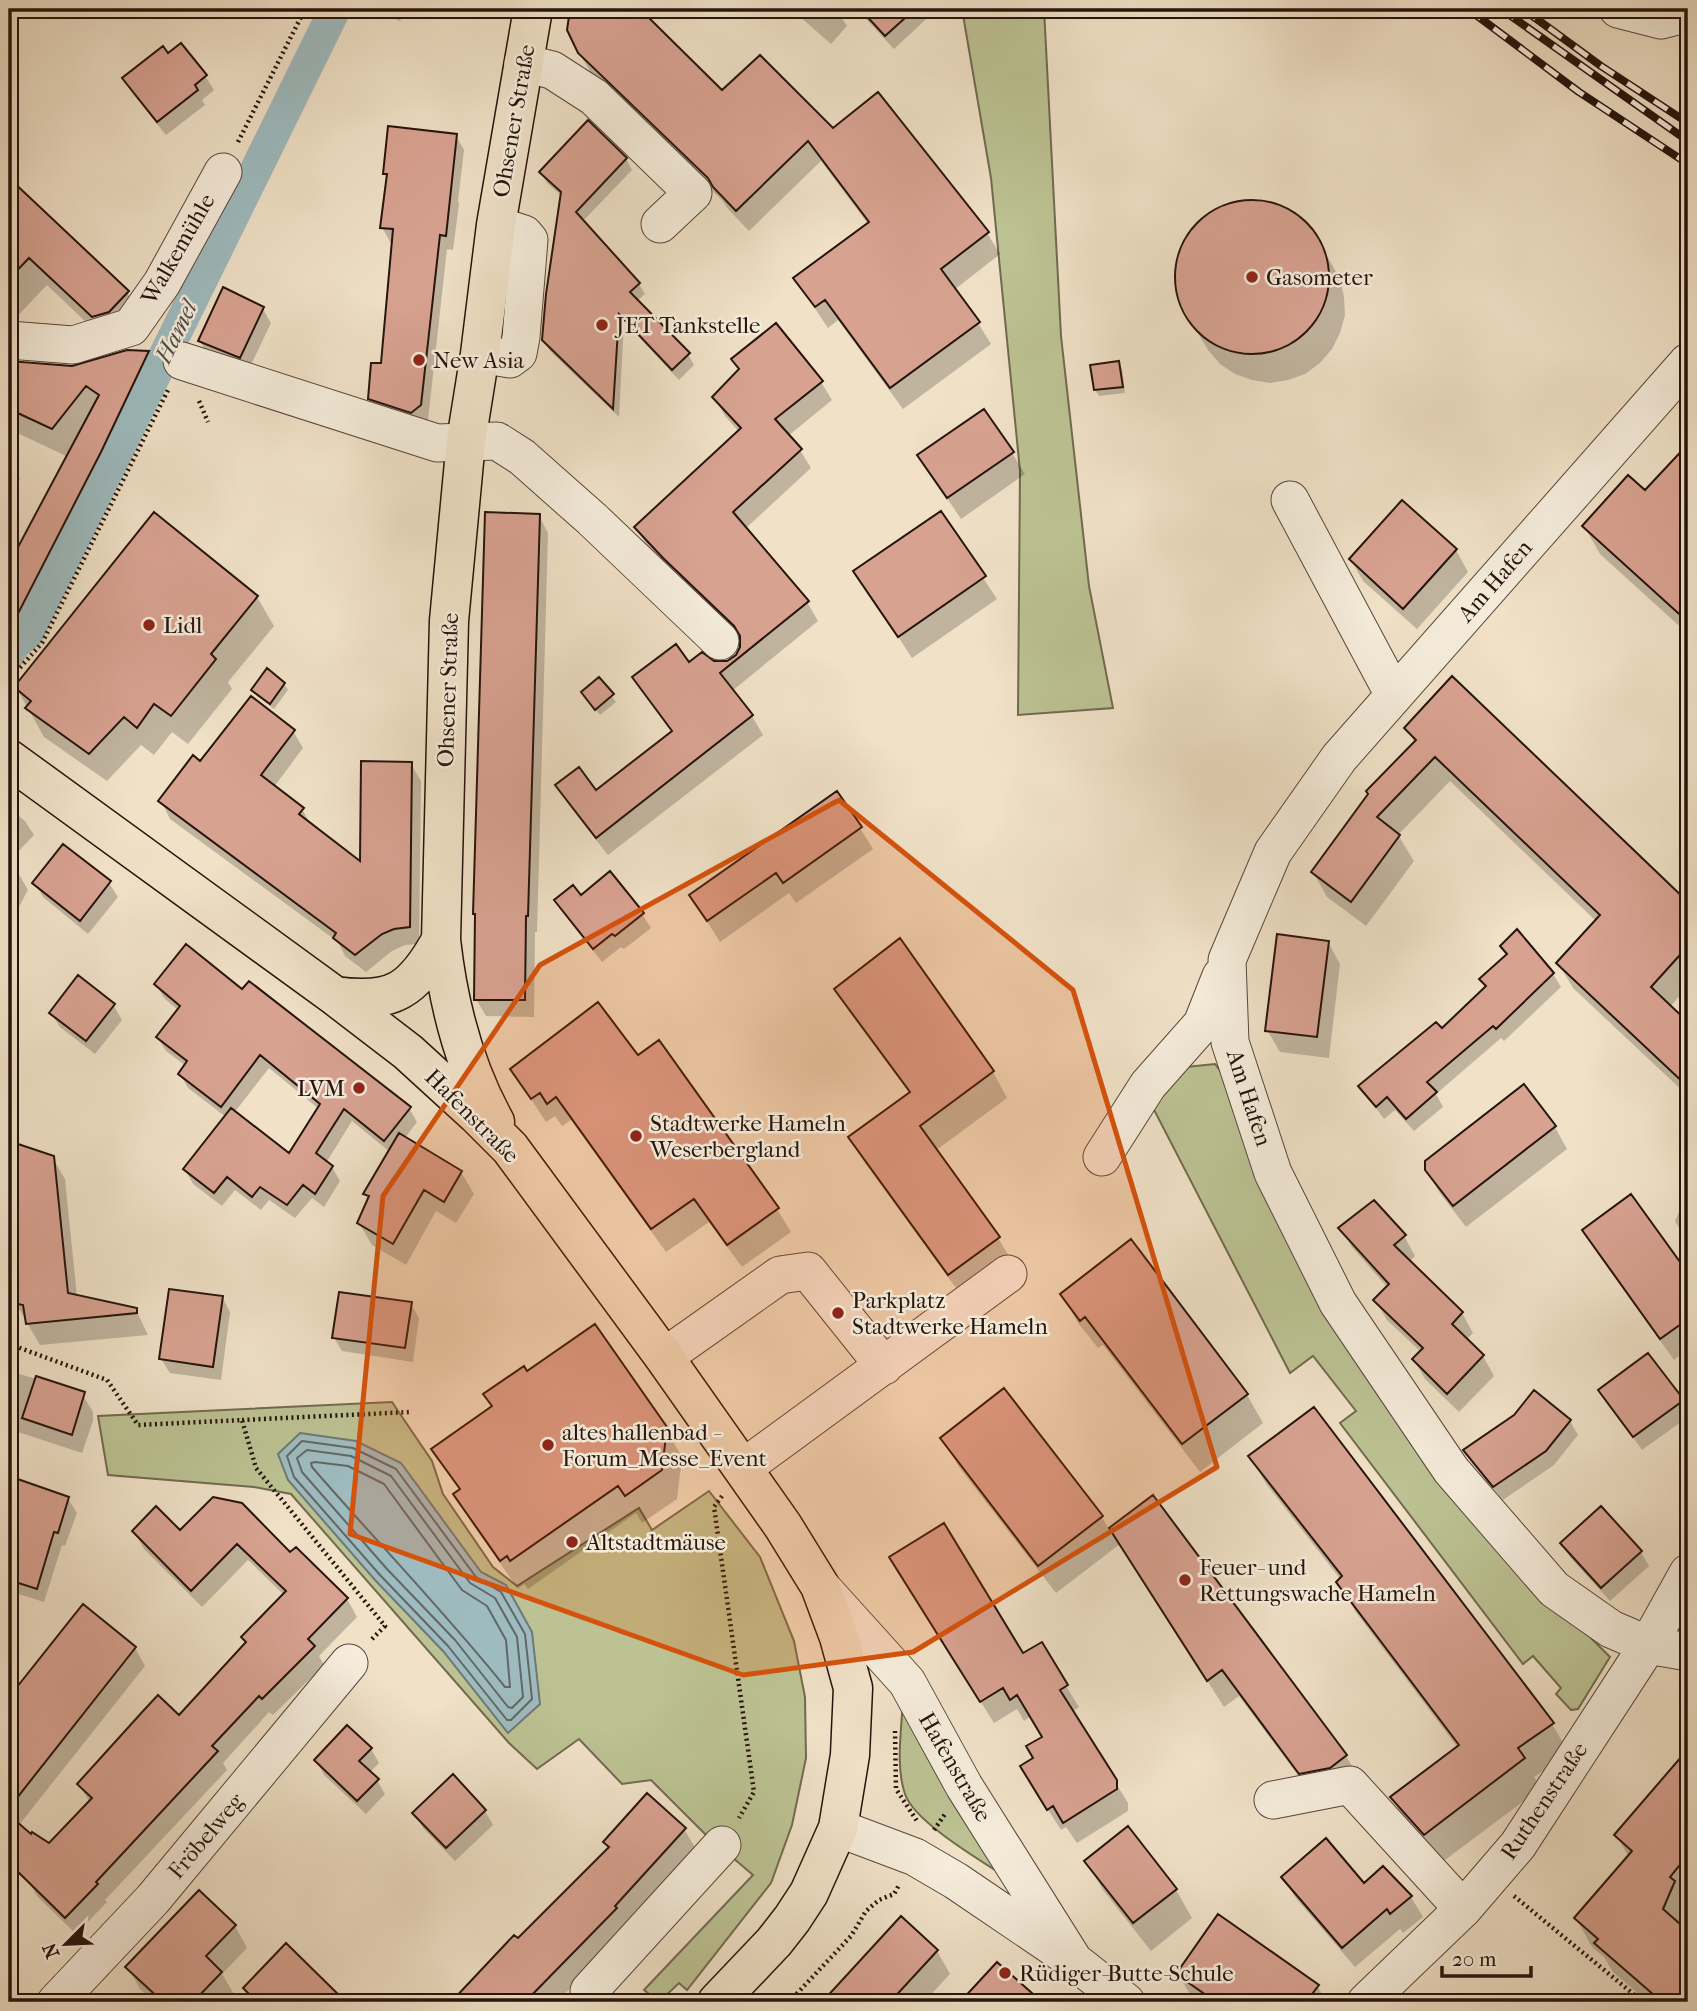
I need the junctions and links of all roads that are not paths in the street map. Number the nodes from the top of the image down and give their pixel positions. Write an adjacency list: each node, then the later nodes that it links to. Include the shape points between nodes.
1 (533, 9): 4 (main road, Ohsener Straße)
2 (1618, 9): 3 (street, via 1661,19)
3 (1688, 13)
4 (523, 63): 6 (street, via 551,70 594,97 693,193); 10 (main road, Ohsener Straße, via 495,356)
5 (223, 172): 7 (street, Walkemühle, via 162,283 131,327 74,345)
6 (660, 225)
7 (9, 340)
8 (182, 361): 10 (street, via 437,443)
9 (1688, 362): 13 (street, Am Hafen)
10 (467, 440): 12 (street, via 497,441 522,457); 15 (main road, Ohsener Straße, via 449,621)
11 (1290, 500): 13 (street)
12 (720, 641)
13 (1394, 695): 16 (street, Am Hafen, via 1339,758 1273,852)
14 (9, 759): 17 (main road, Hafenstraße)
15 (441, 940): 17 (main road, via 406,987 384,997); 18 (main road, Ohsener Straße, via 463,1048)
16 (1227, 960): 19 (street, via 1202,1024 1148,1085); 26 (street, Am Hafen, via 1230,1042 1273,1173 1338,1303 1451,1471 1555,1589 1611,1629)
17 (335, 996): 18 (main road, Hafenstraße, via 434,1075)
18 (510, 1149): 21 (main road, Hafenstraße)
19 (1102, 1157)
20 (1008, 1274): 22 (street)
21 (664, 1357): 22 (street, via 780,1275 808,1271); 23 (main road, Hafenstraße)
22 (884, 1366): 23 (street)
23 (743, 1468): 25 (main road, Hafenstraße)
24 (1688, 1573): 26 (street, Ruthenstraße)
25 (820, 1586): 30 (main road, Hafenstraße, via 852,1688 849,1755); 33 (street, Hafenstraße, via 906,1682 964,1786)
26 (1648, 1645): 27 (street, Am Hafen); 32 (street, Ruthenstraße, via 1518,1846)
27 (1688, 1652)
28 (349, 1663): 35 (street, Fröbelweg, via 153,1899)
29 (1273, 1800): 32 (street, via 1350,1785)
30 (838, 1828): 33 (street, Hafenstraße, via 915,1857); 36 (main road, Hafenstraße, via 792,1919)
31 (722, 1845): 34 (street)
32 (1463, 1909): 38 (street, Ruthenstraße)
33 (1074, 1961): 37 (street, Hafenstraße)
34 (589, 1999)
35 (56, 2002)
36 (717, 2002)
37 (1126, 2002)
38 (1366, 2002)

